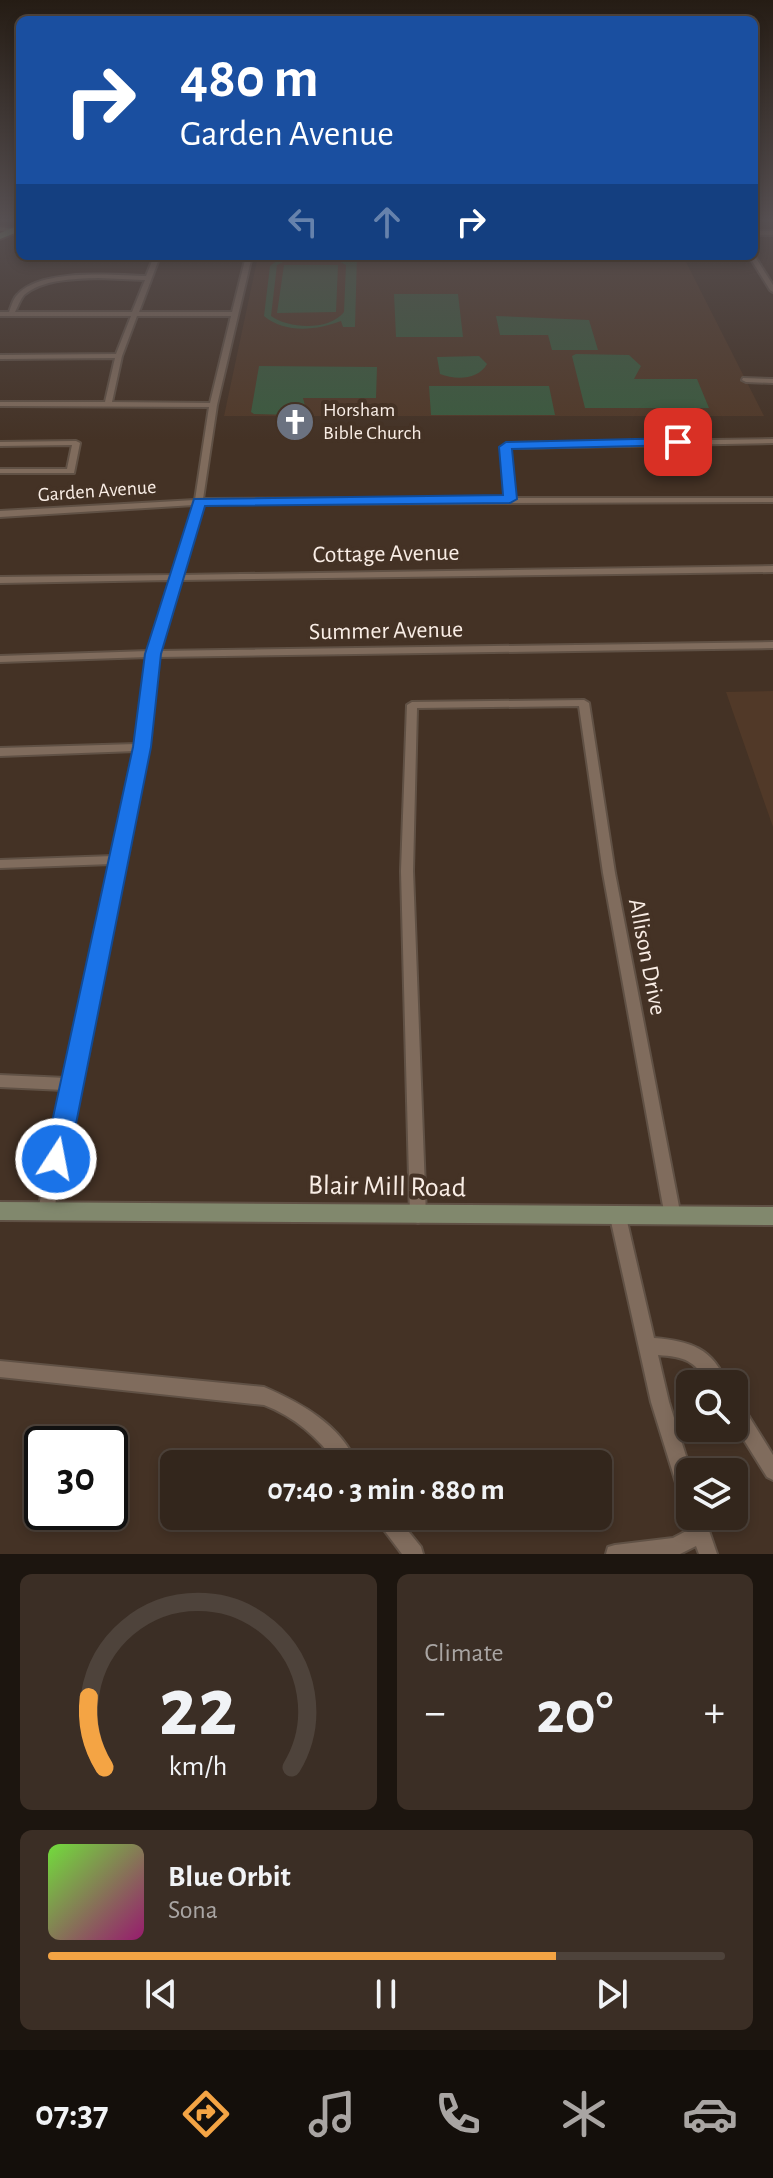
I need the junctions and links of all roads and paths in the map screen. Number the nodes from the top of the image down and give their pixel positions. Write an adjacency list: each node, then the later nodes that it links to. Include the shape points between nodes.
1 (22, 295): 5 (street)
2 (141, 295): 7 (street)
3 (240, 295): 6 (street)
4 (0, 314): 5 (street)
5 (11, 314): 7 (street)
6 (235, 314): 7 (street); 14 (street)
7 (134, 315): 8 (street)
8 (119, 356): 9 (street); 12 (street)
9 (0, 357)
10 (746, 380): 11 (street)
11 (773, 381)
12 (108, 403): 13 (street); 14 (street)
13 (0, 404)
14 (213, 405): 20 (street)
15 (773, 441): 18 (street, via 511,445 505,447)
16 (0, 444): 17 (street, via 76,443 71,471)
17 (0, 471)
18 (510, 499): 19 (street, Garden Avenue); 20 (street, Garden Avenue)
19 (773, 500)
20 (199, 502): 21 (street, Garden Avenue); 23 (street)
21 (0, 514)
22 (773, 569): 23 (street, Cottage Avenue)
23 (179, 576): 24 (street, Cottage Avenue); 26 (street)
24 (0, 580)
25 (773, 645): 26 (street, Summer Avenue)
26 (153, 654): 27 (street, Summer Avenue); 28 (street)
27 (0, 659)
28 (142, 747): 29 (street); 30 (street)
29 (0, 752)
30 (119, 860): 31 (street); 33 (street)
31 (0, 864)
32 (0, 1081): 33 (street)
33 (72, 1084): 34 (street)
34 (46, 1210): 35 (main road, Blair Mill Road); 36 (main road, Blair Mill Road)
35 (0, 1211)
36 (418, 1216): 38 (main road, Blair Mill Road); 39 (street, Allison Drive, via 407,871 412,705 584,703 609,873)
37 (773, 1216): 39 (main road, Blair Mill Road)
38 (618, 1217): 39 (main road, Blair Mill Road); 40 (street)
39 (673, 1217)
40 (647, 1346): 42 (street, via 691,1350); 45 (street)
41 (0, 1369): 44 (street, via 264,1396 295,1408 319,1426)
42 (710, 1370)
43 (748, 1431): 46 (street)
44 (337, 1450)
45 (677, 1458)
46 (773, 1471)
47 (395, 1530): 50 (street)
48 (693, 1530): 51 (street, via 674,1547)
49 (700, 1530): 52 (street)
50 (414, 1554)
51 (615, 1554)
52 (708, 1554)

